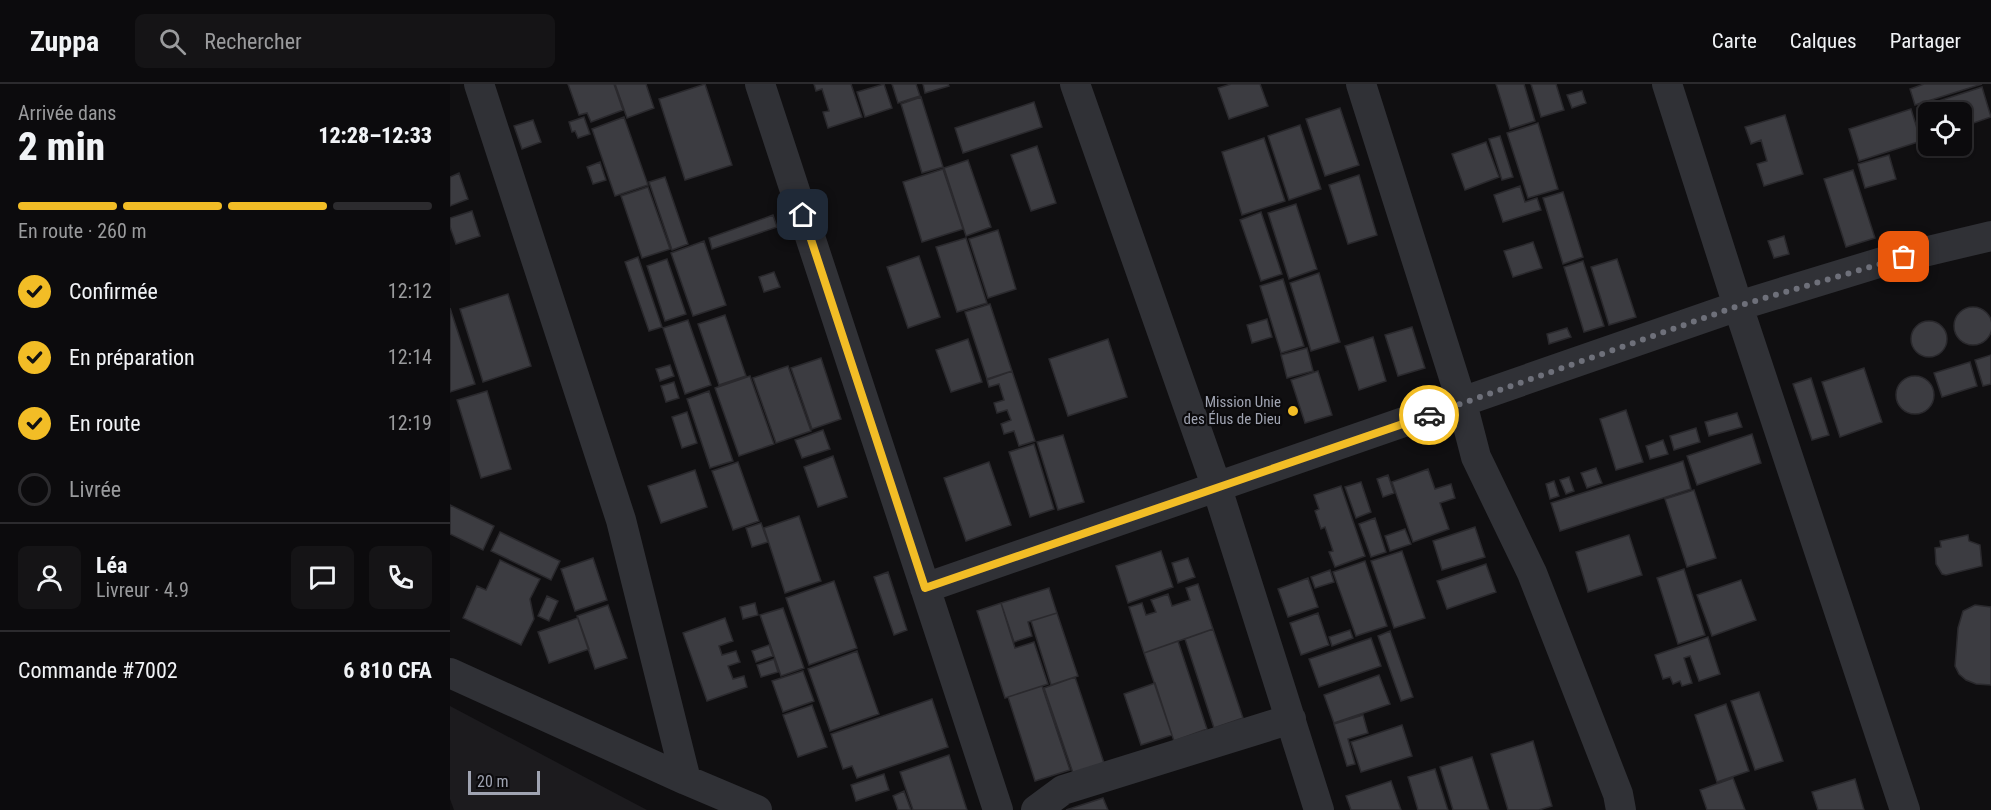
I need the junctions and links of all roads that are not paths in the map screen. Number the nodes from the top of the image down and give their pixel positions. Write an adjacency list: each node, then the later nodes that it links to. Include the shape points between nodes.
1 (478, 84): 13 (street, via 621,520)
2 (760, 84): 10 (street)
3 (1075, 84): 9 (street)
4 (1362, 84): 8 (street)
5 (1667, 84): 7 (street)
6 (1991, 236): 7 (street, via 1882,262)
7 (1738, 306): 8 (street); 19 (street)
8 (1462, 403): 9 (street); 18 (street, via 1476,457 1532,573)
9 (1217, 488): 10 (street); 12 (street)
10 (925, 588): 15 (street)
11 (450, 673): 13 (street)
12 (1291, 719): 16 (street, via 1063,790); 17 (street)
13 (686, 780): 14 (street)
14 (758, 810)
15 (998, 810)
16 (1036, 810)
17 (1319, 810)
18 (1621, 810)
19 (1905, 810)

